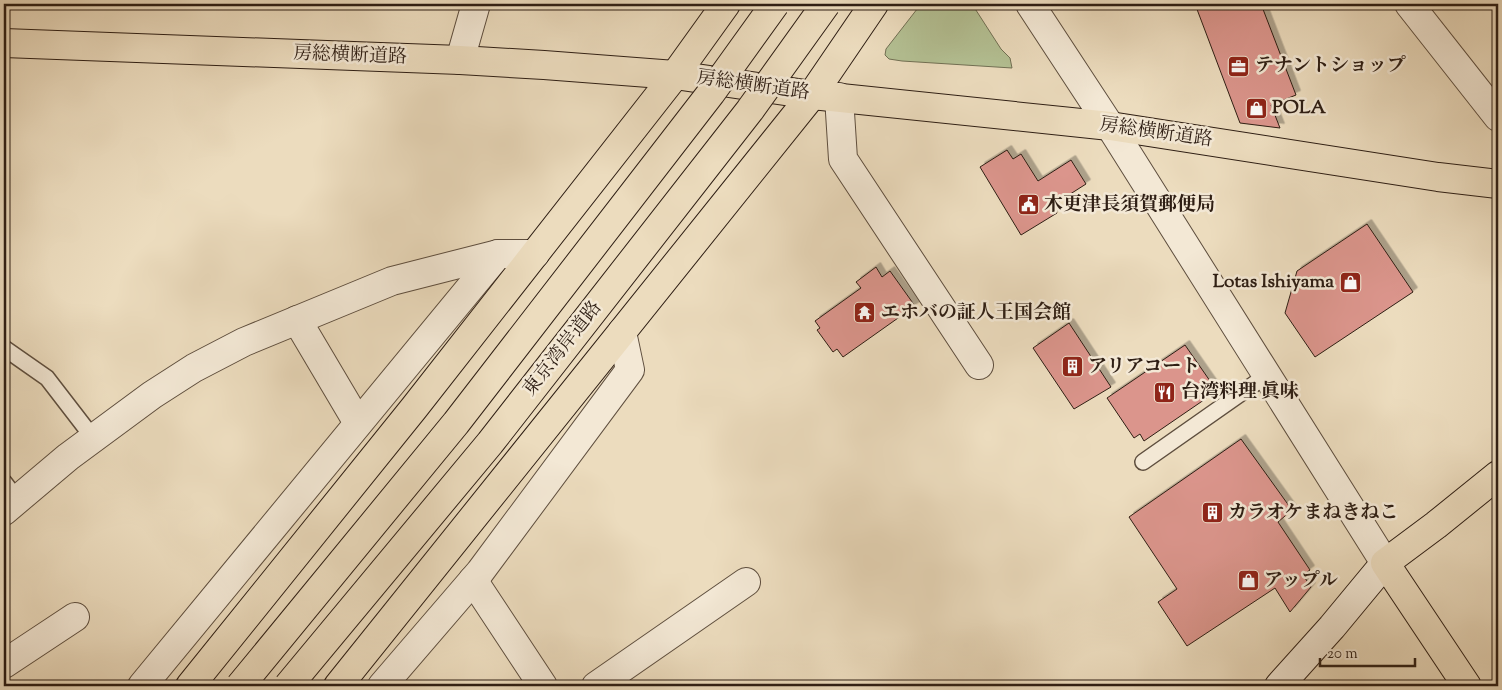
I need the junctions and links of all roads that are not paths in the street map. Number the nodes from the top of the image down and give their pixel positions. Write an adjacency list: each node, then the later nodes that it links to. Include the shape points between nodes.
1 (476, 4): 9 (street)
2 (726, 4): 10 (main road)
3 (775, 4): 35 (main road, 東京湾岸道路, bridge, via 456,423)
4 (826, 4): 36 (main road, 東京湾岸道路, bridge, via 750,110 490,443)
5 (874, 4): 11 (main road)
6 (1030, 4): 14 (street)
7 (1409, 4): 13 (street)
8 (4, 43): 9 (main road, 房総横断道路)
9 (460, 60): 10 (main road, 房総横断道路)
10 (675, 75): 11 (main road, 房総横断道路); 17 (main road)
11 (812, 95): 12 (main road, 房総横断道路); 19 (main road)
12 (839, 97): 14 (main road, 房総横断道路); 21 (street, via 843,159)
13 (1498, 116)
14 (1110, 126): 15 (main road, 房総横断道路); 22 (street)
15 (1498, 184)
16 (498, 254): 17 (street); 18 (street, via 392,281); 23 (street)
17 (535, 254): 34 (main road)
18 (297, 320): 23 (street); 24 (street, via 194,368)
19 (622, 332): 29 (street, via 630,370); 37 (main road)
20 (4, 348): 24 (lane, via 46,378)
21 (979, 365)
22 (1267, 375): 25 (lane); 28 (street)
23 (358, 423): 33 (street)
24 (94, 438): 27 (street)
25 (1143, 462)
26 (1498, 476): 28 (main road)
27 (8, 497)
28 (1386, 563): 41 (street); 42 (main road)
29 (473, 580): 38 (street); 39 (street)
30 (746, 582): 40 (street)
31 (74, 617): 32 (street)
32 (4, 664)
33 (142, 686)
34 (190, 686)
35 (240, 686)
36 (288, 686)
37 (338, 686)
38 (382, 686)
39 (543, 686)
40 (596, 686)
41 (1279, 686)
42 (1466, 686)

